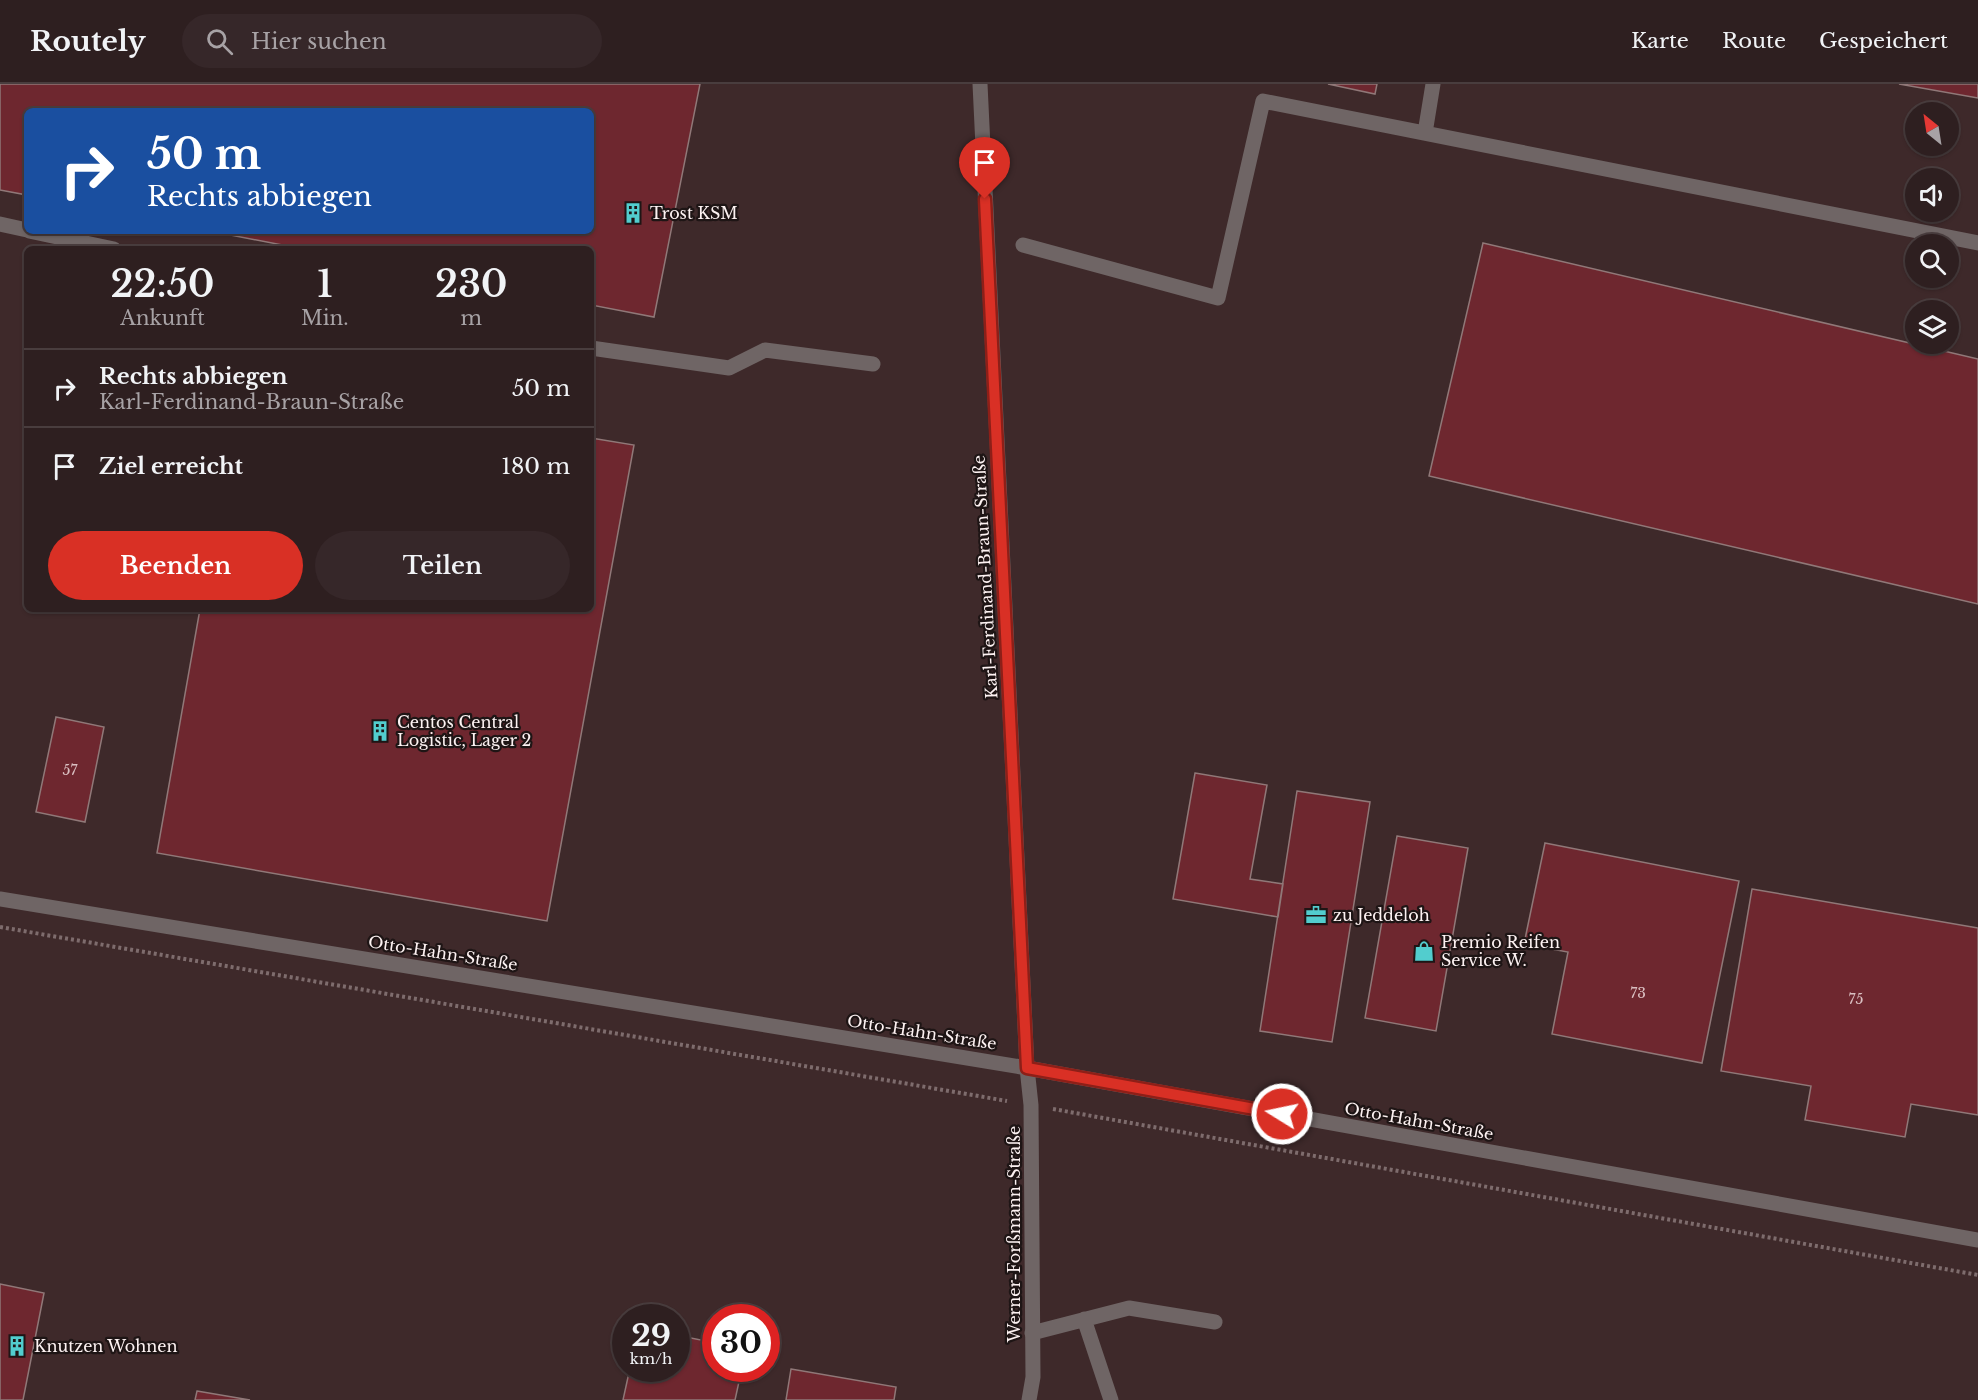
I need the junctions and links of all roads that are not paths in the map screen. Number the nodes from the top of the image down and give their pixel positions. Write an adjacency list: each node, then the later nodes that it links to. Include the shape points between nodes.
1 (980, 84): 13 (street, Karl-Ferdinand-Braun-Straße)
2 (1433, 84): 3 (street)
3 (1425, 133): 7 (street); 8 (street, via 1263,101 1218,298)
4 (0, 224): 5 (street)
5 (24, 230)
6 (42, 234): 9 (street)
7 (1978, 243)
8 (1023, 245)
9 (100, 246)
10 (594, 348): 11 (street, via 729,368 765,350)
11 (873, 364)
12 (0, 899): 13 (street, Otto-Hahn-Straße)
13 (1027, 1068): 14 (street, Otto-Hahn-Straße); 17 (street, Werner-Forßmann-Straße, via 1031,1105)
14 (1978, 1240)
15 (1084, 1319): 16 (street, via 1129,1308); 17 (street); 19 (street)
16 (1215, 1322)
17 (1032, 1333): 18 (street, Werner-Forßmann-Straße)
18 (1029, 1400)
19 (1111, 1400)

